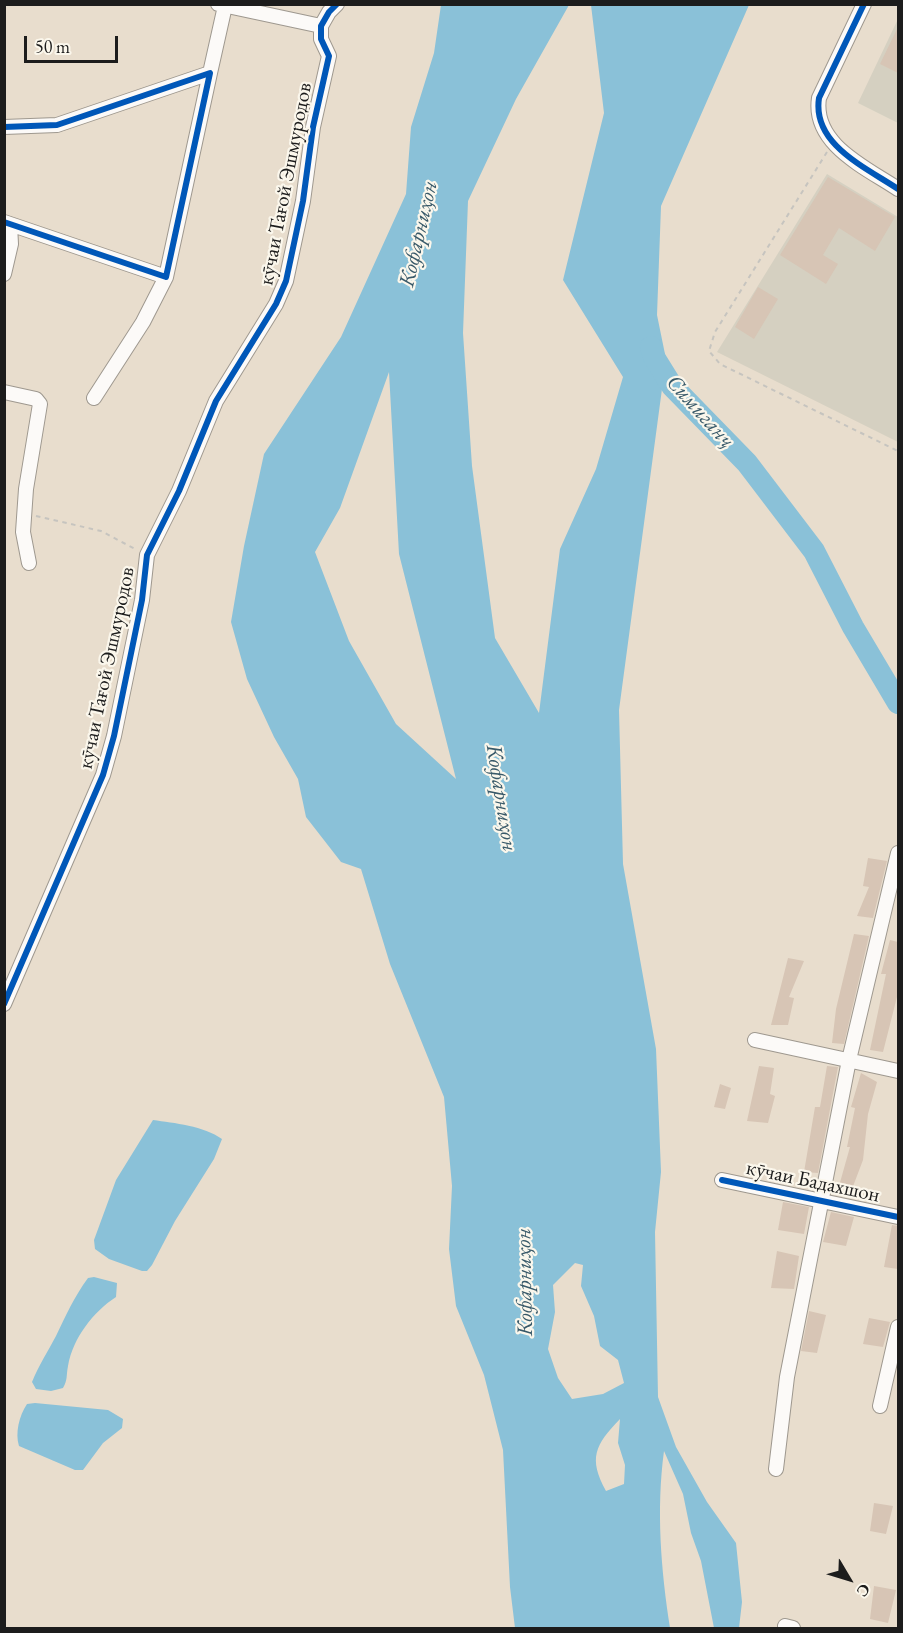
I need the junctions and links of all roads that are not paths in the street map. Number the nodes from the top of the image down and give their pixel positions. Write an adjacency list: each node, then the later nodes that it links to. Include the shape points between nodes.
1 (337, 4): 4 (street)
2 (864, 4): 7 (street, via 819,98 817,112 821,126 833,142)
3 (222, 5): 4 (street); 5 (street)
4 (321, 26): 15 (street, кӯчаи Тағой Эшмуродов, via 321,39 329,56 286,281 216,401 179,491 147,555 108,757)
5 (210, 73): 6 (street, via 57,125); 10 (street)
6 (4, 127)
7 (898, 189)
8 (7, 224): 9 (street, via 11,244); 10 (street)
9 (4, 274)
10 (166, 277): 12 (street, via 143,322)
11 (4, 392): 13 (street, via 36,399 41,406 24,514)
12 (94, 398)
13 (29, 562)
14 (898, 853): 18 (street)
15 (9, 980): 16 (street, кӯчаи Тағой Эшмуродов)
16 (4, 1004)
17 (755, 1040): 18 (street)
18 (849, 1060): 19 (street); 21 (street)
19 (898, 1071)
20 (722, 1180): 21 (street, кӯчаи Бадахшон)
21 (824, 1200): 22 (street, кӯчаи Бадахшон); 25 (street, via 787,1377)
22 (898, 1217)
23 (898, 1327): 24 (street)
24 (880, 1406)
25 (776, 1469)

